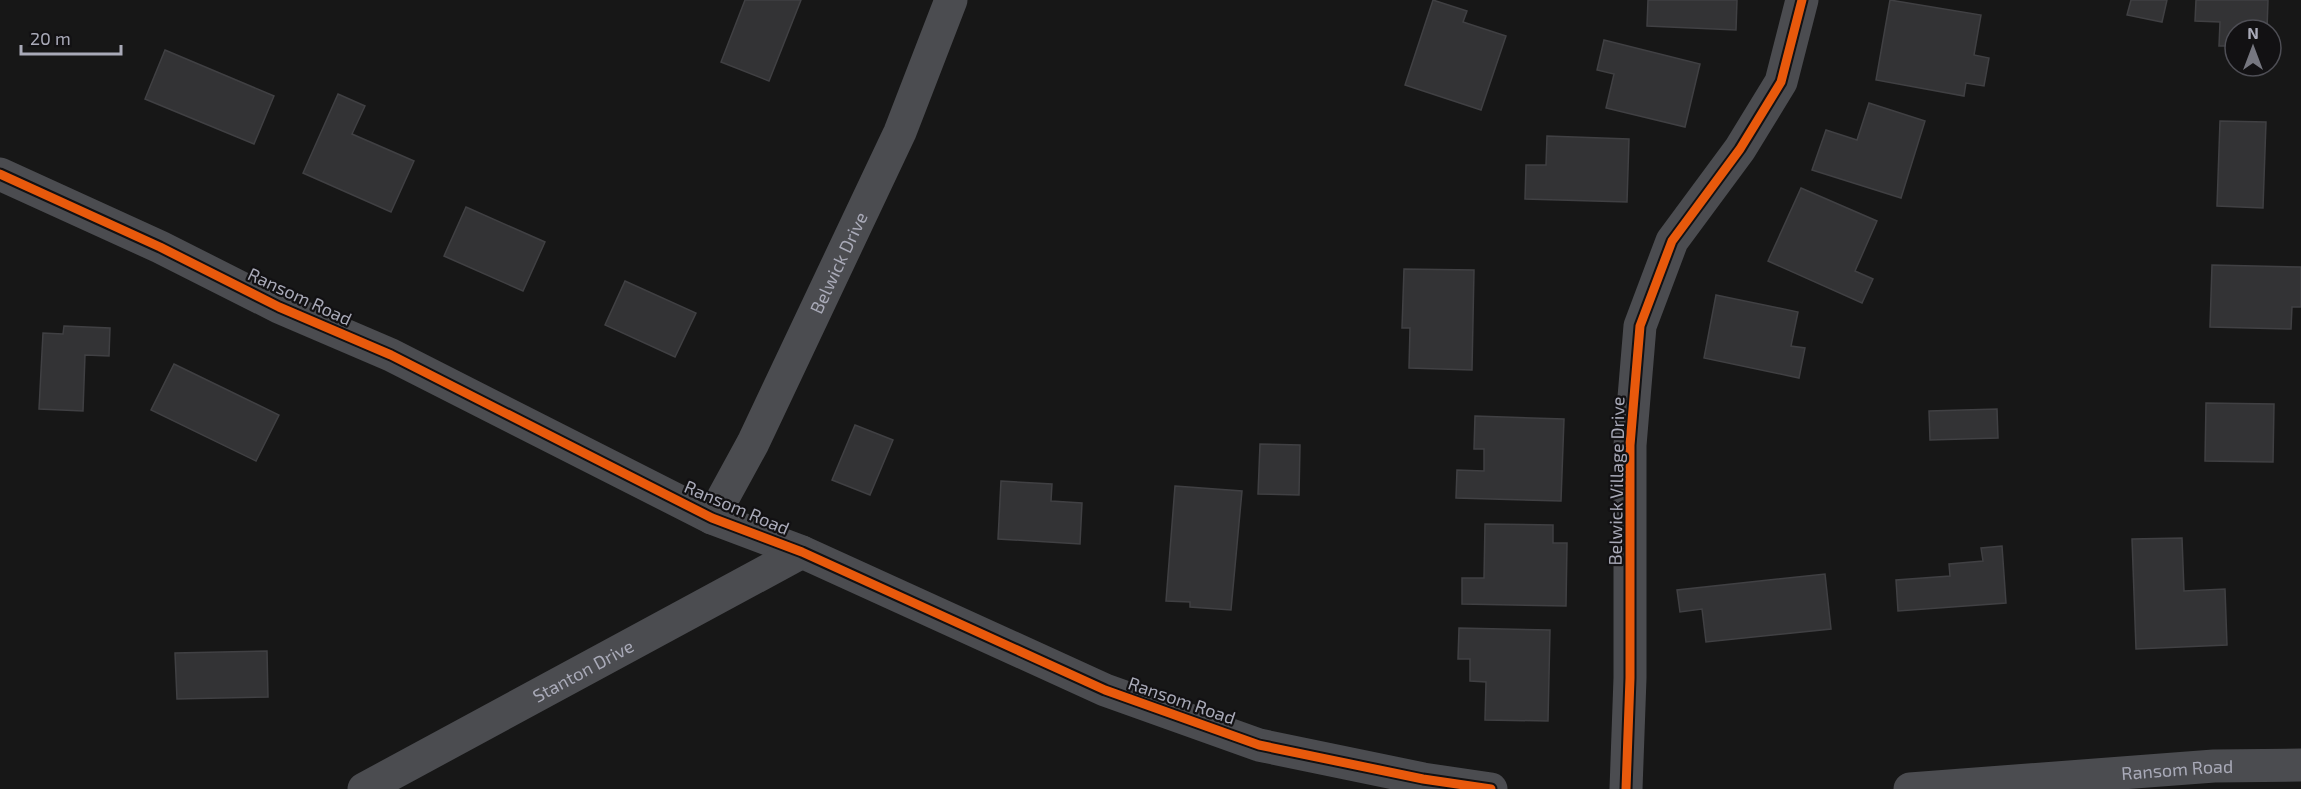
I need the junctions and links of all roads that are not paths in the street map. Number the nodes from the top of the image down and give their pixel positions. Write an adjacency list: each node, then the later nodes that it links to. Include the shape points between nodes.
1 (951, 0): 4 (street, Belwick Drive, via 900,132 753,443)
2 (1802, 0): 9 (street, Belwick Village Drive, via 1781,82 1740,149 1672,241 1640,326 1629,445 1630,678)
3 (0, 174): 4 (street, Ransom Road, via 392,355)
4 (712, 518): 5 (street, Ransom Road)
5 (802, 552): 7 (street, Stanton Drive); 8 (street, Ransom Road, via 1105,690 1259,745)
6 (2301, 765): 10 (street, Ransom Road, via 2214,766)
7 (364, 789)
8 (1491, 789)
9 (1626, 789)
10 (1910, 789)

